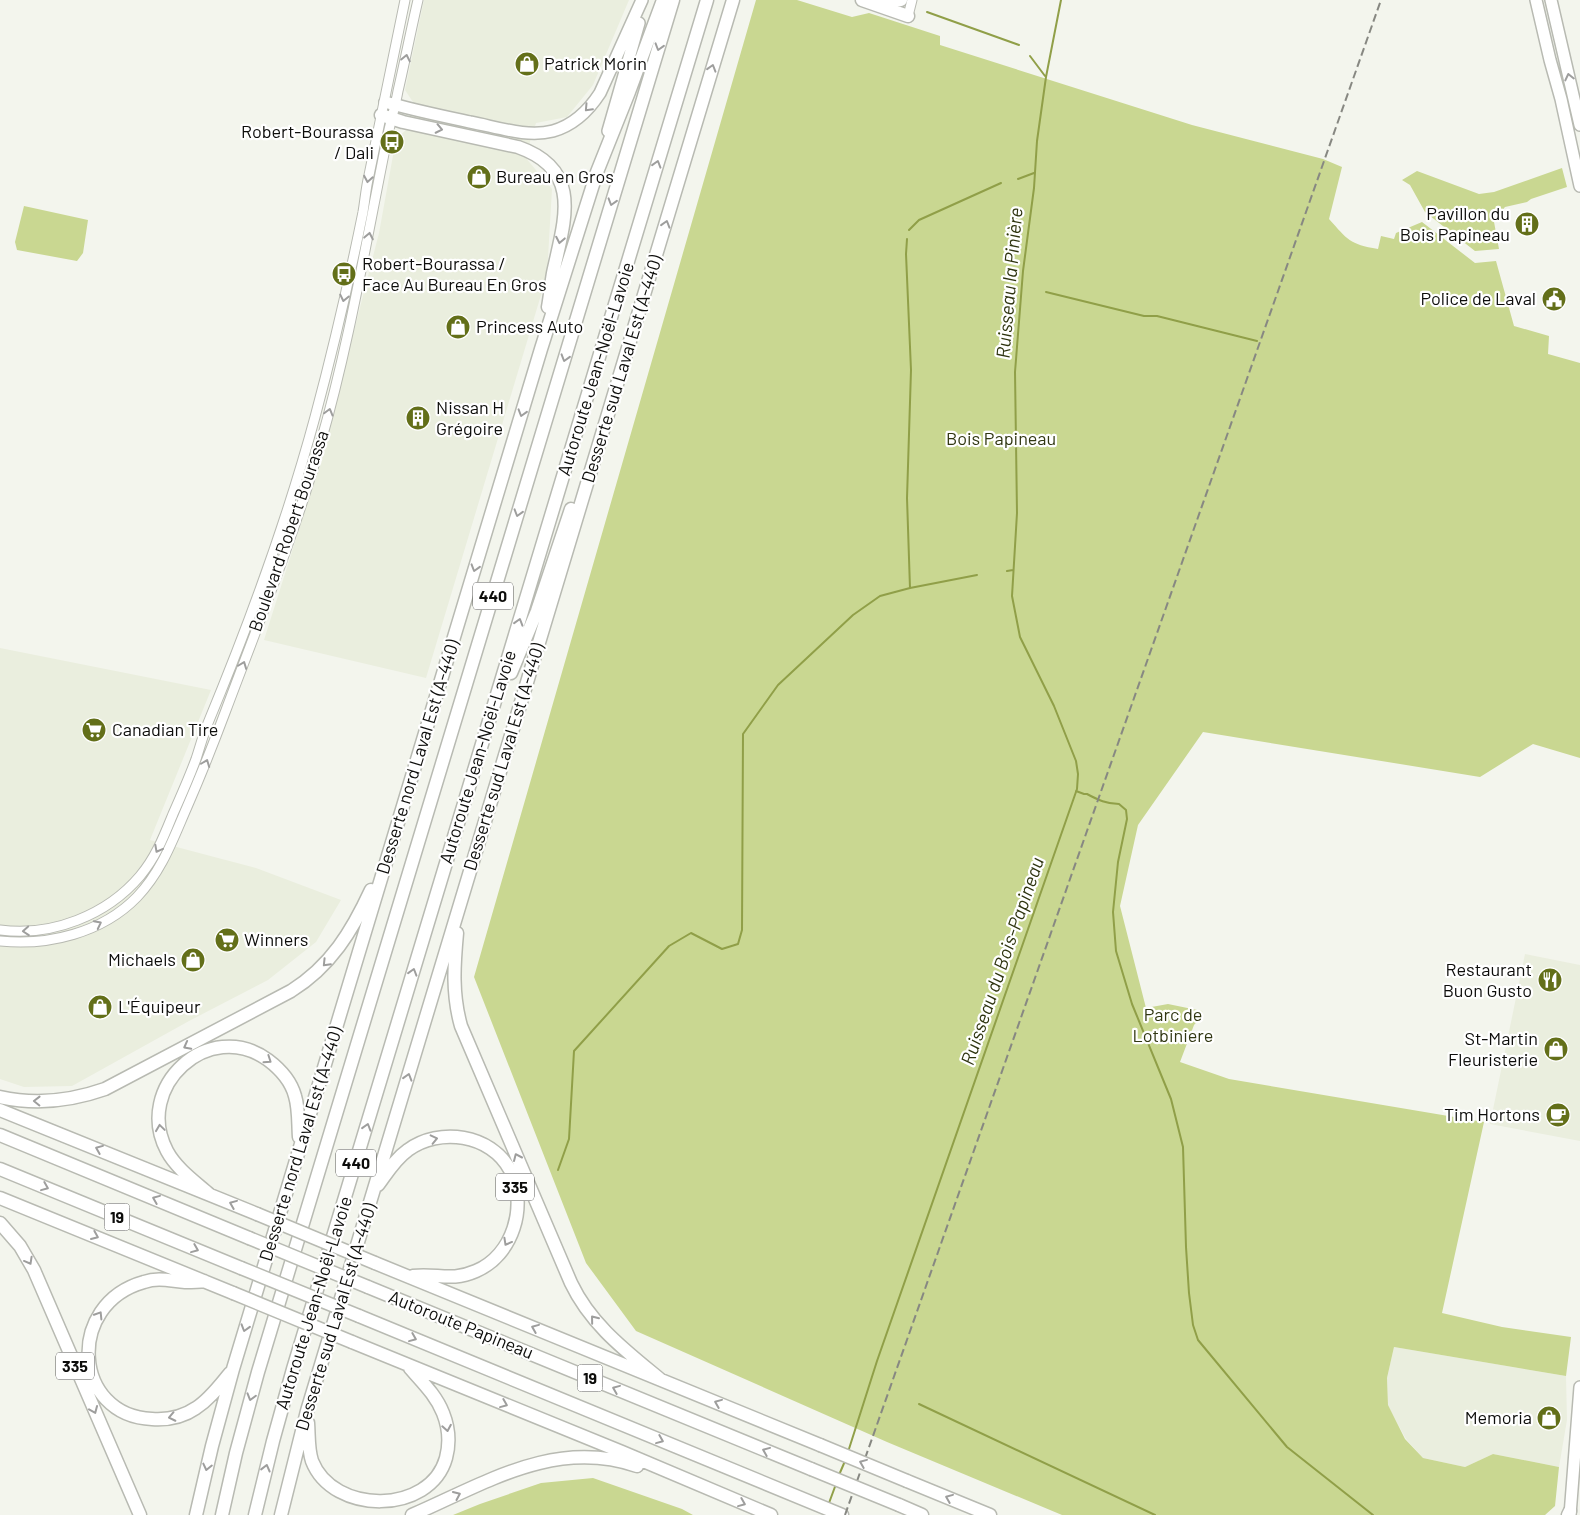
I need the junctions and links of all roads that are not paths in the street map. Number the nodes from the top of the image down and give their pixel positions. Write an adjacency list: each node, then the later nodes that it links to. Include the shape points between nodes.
1 (405, 0): 15 (street, Boulevard Robert Bourassa)
2 (418, 0): 15 (street, Boulevard Robert Bourassa, one-way to 2)
3 (644, 0): 15 (main road, one-way to 15, via 600,93 583,114 564,127 526,133); 18 (main road, Desserte nord Laval Est (A-440))
4 (663, 0): 18 (highway)
5 (673, 0): 47 (highway, Autoroute Jean-Noël-Lavoie / 440, one-way to 47, via 288,1271 248,1408)
6 (707, 0): 22 (highway, Autoroute Jean-Noël-Lavoie / 440, one-way to 6)
7 (733, 0): 21 (highway, Desserte sud Laval Est (A-440), one-way to 7)
8 (862, 0): 13 (highway)
9 (901, 0): 13 (highway)
10 (912, 0): 14 (street)
11 (1536, 0): 19 (main road)
12 (1551, 0): 17 (main road, one-way to 12)
13 (878, 6): 14 (highway)
14 (908, 16)
15 (390, 104): 16 (street, Boulevard Robert Bourassa)
16 (386, 117): 20 (highway, one-way to 20, via 518,147 540,156 555,172 563,192 564,213); 25 (street, Boulevard Robert Bourassa, one-way to 25, via 336,334 298,476 231,667 160,845 133,884 95,912 53,928); 26 (street, Boulevard Robert Bourassa, one-way to 16, via 54,940 102,922 138,896 172,845 274,585 319,448 350,327)
17 (1580, 124)
18 (597, 172): 20 (highway, Desserte nord Laval Est (A-440))
19 (1580, 186)
20 (541, 349): 23 (highway, Desserte nord Laval Est (A-440), one-way to 23)
21 (593, 464): 22 (highway, via 570,512 537,611); 24 (highway, Desserte sud Laval Est (A-440))
22 (485, 735): 48 (highway, Autoroute Jean-Noël-Lavoie / 440, one-way to 22, via 282,1406)
23 (390, 851): 27 (highway, one-way to 27, via 346,938 322,967 299,986 97,1092 43,1102); 30 (highway, Desserte nord Laval Est (A-440))
24 (458, 909): 32 (highway, Desserte sud Laval Est (A-440), one-way to 24); 40 (highway, one-way to 24, via 613,1340 581,1302 474,1060 461,1026 455,996)
25 (0, 930)
26 (0, 941)
27 (0, 1097)
28 (0, 1110): 33 (highway, 335, one-way to 28)
29 (0, 1135): 53 (highway, Autoroute Papineau / 19, one-way to 29, bridge)
30 (300, 1147): 33 (highway, one-way to 30, via 170,1156 159,1124 160,1102 166,1085 180,1067 197,1055 217,1048 238,1048 265,1058 277,1067 295,1096); 39 (highway, Desserte nord Laval Est (A-440), one-way to 39)
31 (0, 1168): 52 (highway, Autoroute Papineau / 19, one-way to 52, bridge)
32 (373, 1191): 36 (highway, 335, one-way to 36, via 406,1151 442,1137 464,1138 483,1144 501,1158 512,1175 517,1197 516,1220 509,1241 496,1258 479,1270 460,1276); 42 (highway, Desserte sud Laval Est (A-440) / 335)
33 (209, 1194): 36 (highway, 335, one-way to 33, bridge)
34 (0, 1198): 37 (highway, one-way to 37)
35 (0, 1222): 45 (highway, 335, one-way to 45, via 34,1270)
36 (408, 1276): 40 (highway, one-way to 36)
37 (204, 1282): 38 (highway, bridge); 39 (highway, one-way to 37, via 196,1408 184,1415 161,1420 139,1418 116,1407 99,1389 89,1367 92,1327 106,1304 118,1295 152,1280)
38 (406, 1364): 42 (highway, one-way to 42, via 435,1397 448,1438 447,1456 438,1478 429,1491 411,1504 390,1510 371,1510 348,1504 330,1490 316,1471 311,1457); 43 (highway, one-way to 43)
39 (233, 1369): 46 (highway, Desserte nord Laval Est (A-440), one-way to 46)
40 (661, 1380): 54 (highway, one-way to 40, bridge)
41 (1580, 1387): 44 (main road)
42 (307, 1411): 49 (highway, Desserte sud Laval Est (A-440) / 335)
43 (712, 1491): 50 (highway, one-way to 43, via 521,1468 568,1457 618,1460); 51 (highway, one-way to 51)
44 (1569, 1514)
45 (140, 1515)
46 (196, 1515)
47 (222, 1515)
48 (255, 1515)
49 (281, 1515)
50 (412, 1515)
51 (771, 1515)
52 (842, 1515)
53 (922, 1515)
54 (990, 1515)

